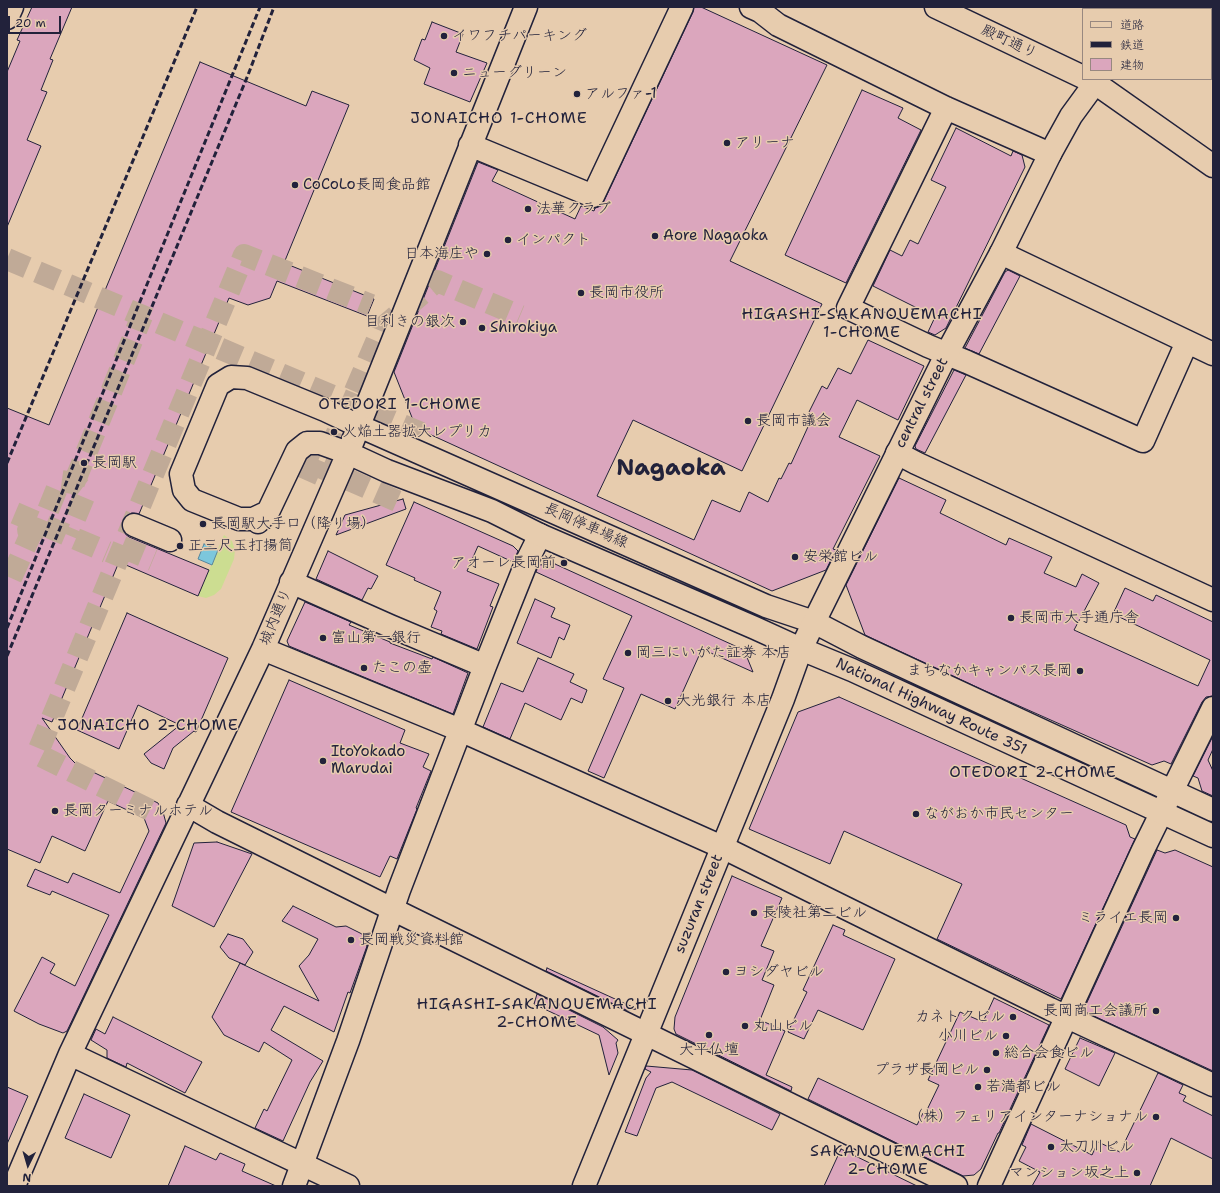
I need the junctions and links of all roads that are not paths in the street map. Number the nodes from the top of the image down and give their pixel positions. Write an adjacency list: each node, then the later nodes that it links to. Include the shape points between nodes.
1 (12, 7): 6 (main road)
2 (526, 7): 11 (main road, 城内通り)
3 (682, 7): 11 (main road, via 593,196)
4 (936, 7): 7 (main road, 殿町通り)
5 (758, 8): 10 (main road, via 778,25)
6 (7, 18)
7 (1082, 75)
8 (1090, 80): 12 (main road, central street)
9 (1092, 80): 13 (main road, 殿町通り)
10 (946, 108): 12 (main road); 16 (main road, via 848,308)
11 (470, 145): 18 (main road, 城内通り)
12 (1050, 154): 14 (main road, central street)
13 (1213, 166)
14 (1001, 253): 15 (main road); 16 (main road, central street)
15 (1187, 342): 16 (main road, via 1143,441); 17 (main road)
16 (947, 353): 20 (main road, central street)
17 (1213, 354)
18 (359, 426): 19 (main road, 城内通り); 19 (main road, 長岡停車場線, via 247,378 231,377 218,385 181,474 184,490 192,500 239,519 253,519 268,512 297,451 307,443 320,443); 26 (main road, 長岡停車場線, via 766,606)
19 (348, 453): 22 (main road, 長岡停車場線, via 387,471 492,511); 24 (main road, 城内通り)
20 (897, 453): 25 (main road); 26 (main road, central street)
21 (134, 526): 23 (main road)
22 (540, 535): 28 (main road, 長岡停車場線); 29 (main road)
23 (163, 542)
24 (291, 582): 27 (main road, 城内通り); 29 (main road)
25 (1213, 600)
26 (814, 622): 28 (main road, suzuran street); 32 (main road, National Highway Route 351, via 862,647)
27 (263, 649): 31 (main road); 33 (main road, 城内通り)
28 (802, 649): 35 (main road, National Highway Route 351); 37 (main road, suzuran street)
29 (485, 666): 31 (main road)
30 (1213, 708): 32 (main road)
31 (460, 730): 37 (main road); 38 (main road)
32 (1172, 791): 34 (main road, National Highway Route 351); 35 (main road)
33 (188, 806): 38 (main road); 41 (main road, 城内通り)
34 (1213, 810)
35 (1161, 814): 36 (main road, National Highway Route 351); 39 (main road)
36 (1213, 836)
37 (722, 846): 39 (main road); 40 (main road, suzuran street)
38 (392, 909): 40 (main road); 43 (main road, via 348,1040)
39 (1066, 1016): 42 (main road); 49 (main road)
40 (646, 1033): 47 (main road, suzuran street); 48 (main road)
41 (70, 1054): 43 (main road); 44 (main road, 城内通り)
42 (1213, 1085)
43 (302, 1164): 45 (main road); 46 (main road)
44 (14, 1186)
45 (294, 1186)
46 (348, 1186)
47 (584, 1186)
48 (956, 1186)
49 (989, 1186)

